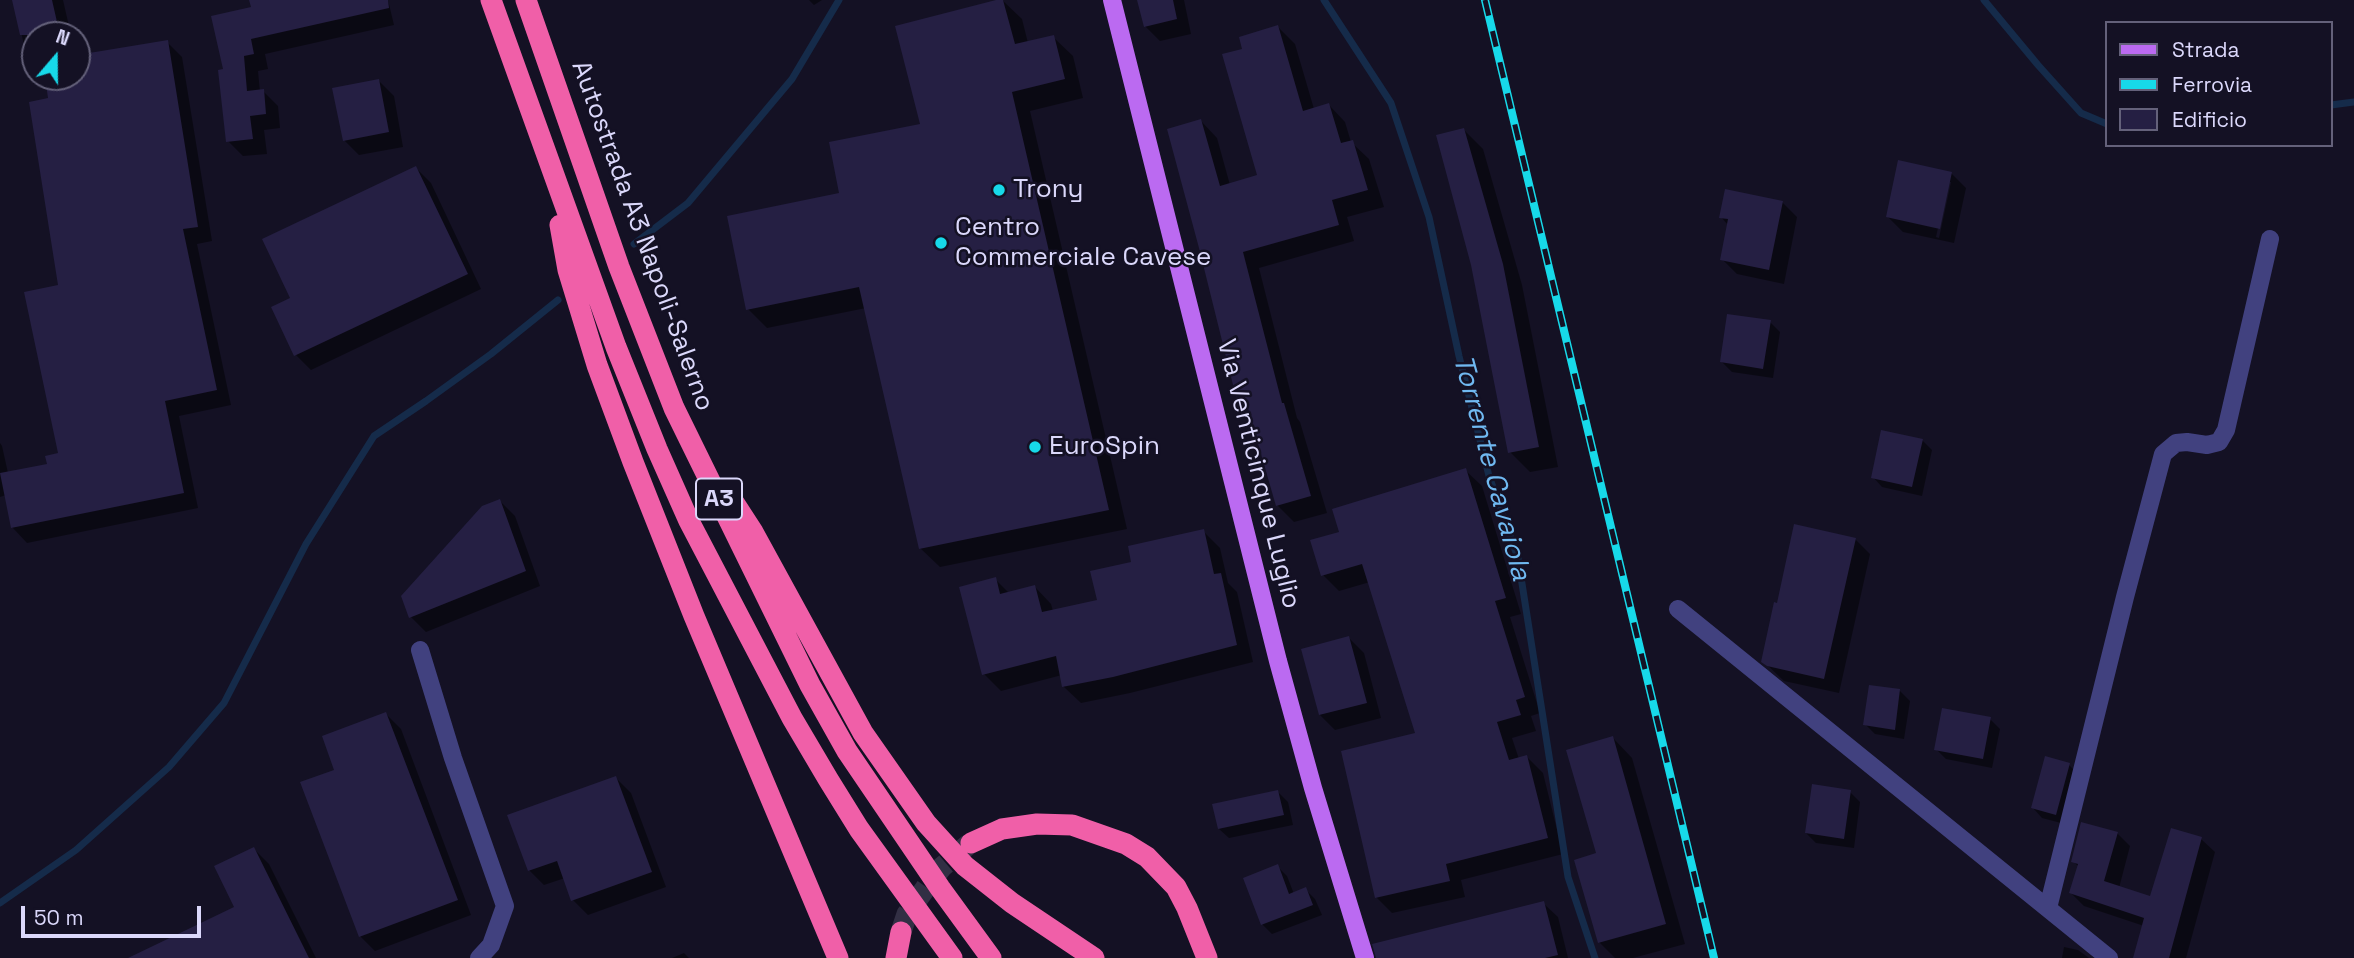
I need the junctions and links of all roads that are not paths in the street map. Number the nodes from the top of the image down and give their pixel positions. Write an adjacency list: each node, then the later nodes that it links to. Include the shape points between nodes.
1 (491, 0): 4 (highway, A3)
2 (526, 0): 6 (highway, Autostrada A3 Napoli-Salerno / A3, via 619,267)
3 (1112, 0): 19 (main road, Via Venticinque Luglio, via 1278,661)
4 (549, 164): 13 (highway, via 568,270 597,365 694,616); 15 (highway, A3, via 616,347 690,521 828,779)
5 (2270, 239): 10 (street, via 2226,430 2219,442 2176,443 2163,454)
6 (674, 408): 16 (highway, Autostrada A3 Napoli-Salerno / A3, via 847,751); 17 (highway, via 753,532 863,733 926,823 965,866)
7 (1678, 609): 10 (street)
8 (420, 650): 12 (street, via 505,906 491,945)
9 (971, 843): 18 (highway, via 1002,829 1037,824 1072,825 1126,845 1147,856 1176,887)
10 (2048, 908): 20 (street)
11 (901, 932): 14 (highway)
12 (479, 958)
13 (838, 958)
14 (896, 958)
15 (952, 958)
16 (991, 958)
17 (1094, 958)
18 (1207, 958)
19 (1365, 958)
20 (2109, 958)

